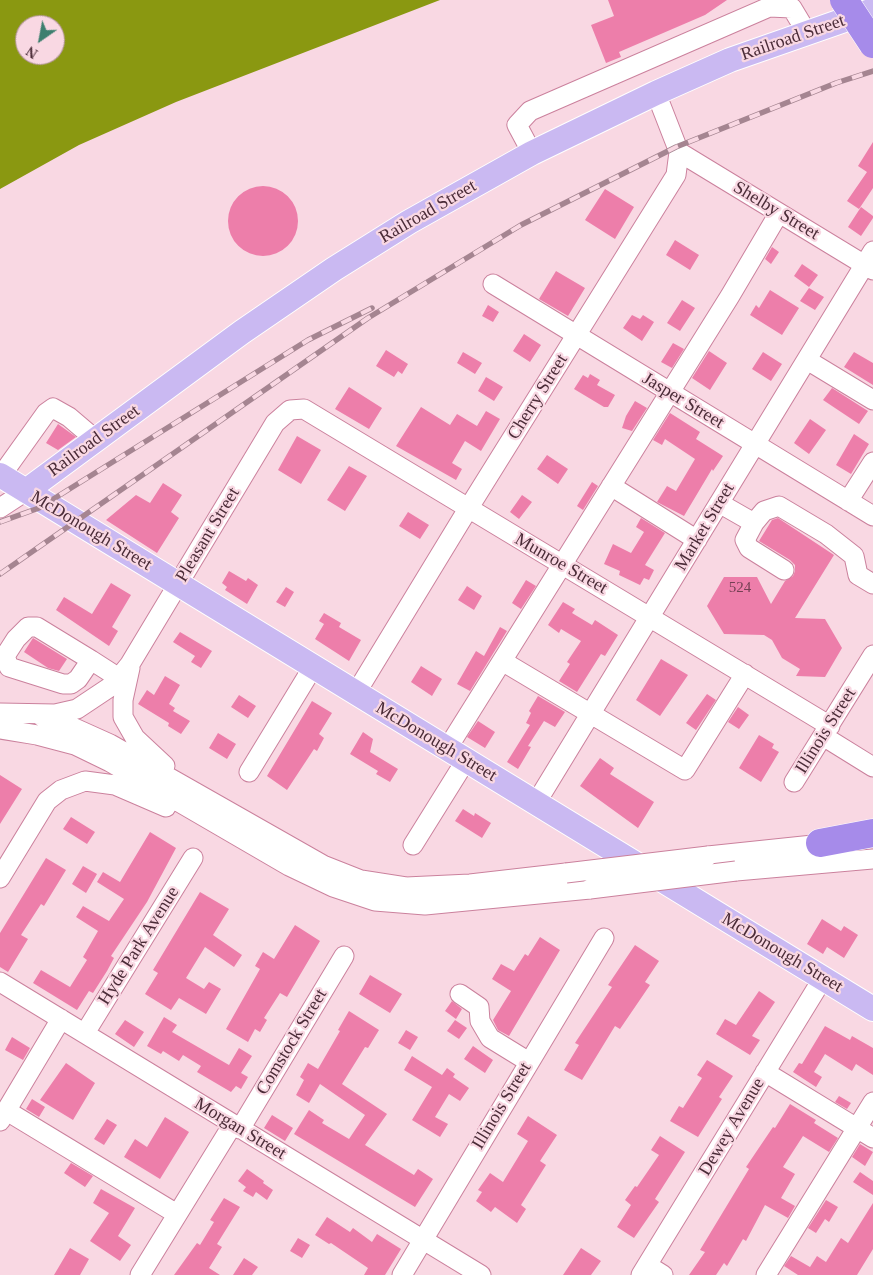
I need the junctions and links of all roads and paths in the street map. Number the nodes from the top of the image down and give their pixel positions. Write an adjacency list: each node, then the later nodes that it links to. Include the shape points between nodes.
1 (844, 0): 6 (highway, bridge)
2 (862, 0): 4 (highway)
3 (873, 10): 5 (main road, Railroad Street)
4 (873, 14)
5 (807, 33): 7 (main road, Railroad Street, via 730,60); 9 (street, via 792,8 769,7 752,14 530,111 517,125)
6 (873, 44)
7 (656, 93): 8 (street); 9 (main road, Railroad Street)
8 (679, 152): 10 (street, Shelby Street); 13 (street, Cherry Street, via 676,175)
9 (532, 153): 18 (main road, Railroad Street, via 409,222 334,269 242,332)
10 (779, 213): 11 (street, Shelby Street); 15 (street)
11 (870, 262): 14 (street, Market Street)
12 (493, 284): 13 (street, Jasper Street)
13 (577, 336): 15 (street, Jasper Street); 27 (street, Cherry Street)
14 (806, 360): 16 (street); 19 (street, Market Street)
15 (669, 392): 19 (street, Jasper Street); 22 (street)
16 (873, 400)
17 (290, 410): 27 (street, Munroe Street, via 304,410); 33 (street, Pleasant Street, via 275,423)
18 (96, 440): 21 (street, via 53,408 46,413); 23 (main road, Railroad Street)
19 (755, 445): 24 (street, Jasper Street); 25 (street, Market Street)
20 (873, 462): 24 (street)
21 (1, 476): 23 (main road, McDonough Street)
22 (611, 486): 30 (street); 31 (street)
23 (26, 491): 26 (street); 33 (main road, McDonough Street)
24 (848, 501): 28 (street, Jasper Street)
25 (719, 503): 29 (street); 30 (street, Market Street)
26 (0, 508)
27 (468, 509): 31 (street, Munroe Street); 42 (street, Cherry Street)
28 (873, 516)
29 (754, 523): 32 (street, via 745,540 749,548); 34 (street, via 764,511 779,506 826,534 854,556 858,575)
30 (697, 540): 35 (street, Market Street)
31 (562, 564): 35 (street, Munroe Street); 38 (street)
32 (784, 570)
33 (178, 584): 39 (main road, McDonough Street); 40 (street, Pleasant Street)
34 (873, 584)
35 (650, 616): 41 (street, Munroe Street); 44 (street, Market Street)
36 (873, 655): 47 (street, Illinois Street)
37 (91, 660): 40 (street)
38 (502, 660): 44 (street); 48 (street)
39 (313, 667): 42 (main road, McDonough Street); 50 (street)
40 (125, 671): 45 (street, via 113,685 77,709 55,714); 53 (street, via 123,717 135,738 161,764)
41 (745, 674): 44 (street, via 686,770); 47 (street, Munroe Street)
42 (356, 693): 48 (main road, McDonough Street)
43 (0, 713): 45 (street)
44 (591, 713): 52 (street, Market Street)
45 (32, 714): 53 (street, via 110,744)
46 (0, 729): 61 (street, via 75,745)
47 (826, 731): 49 (street, Munroe Street); 51 (street, Illinois Street)
48 (457, 754): 52 (main road, McDonough Street); 57 (street)
49 (873, 766)
50 (249, 772)
51 (794, 782)
52 (536, 803): 65 (main road, McDonough Street)
53 (233, 815): 56 (street, bridge, via 323,865 361,880 415,886 470,884)
54 (873, 833): 56 (highway)
55 (873, 842): 56 (street)
56 (820, 843)
57 (412, 845)
58 (6, 855): 61 (street, via 47,801 61,790 85,781 115,785); 62 (street)
59 (193, 858): 70 (street, Hyde Park Avenue)
60 (873, 859): 61 (street, bridge, via 424,906 375,900 333,887)
61 (289, 866)
62 (0, 878)
63 (604, 938): 71 (street, Illinois Street)
64 (344, 956): 75 (street, Comstock Street)
65 (823, 978): 68 (main road, McDonough Street); 72 (street, Dewey Avenue)
66 (0, 982): 69 (street, Morgan Street)
67 (460, 994): 71 (street, via 479,1007 480,1021 490,1038)
68 (873, 1009)
69 (62, 1019): 70 (street, Morgan Street); 74 (street)
70 (84, 1033): 75 (street, Morgan Street)
71 (529, 1062): 79 (street, Illinois Street)
72 (765, 1072): 76 (street); 80 (street, Dewey Avenue)
73 (873, 1102): 76 (street)
74 (3, 1116): 78 (street)
75 (236, 1126): 78 (street, Comstock Street); 79 (street, Morgan Street)
76 (856, 1128): 77 (street); 84 (street)
77 (873, 1138)
78 (177, 1214): 81 (street, Comstock Street)
79 (423, 1240): 82 (street, Illinois Street); 83 (street, Morgan Street)
80 (650, 1272)
81 (140, 1275)
82 (402, 1275)
83 (481, 1275)
84 (766, 1275)

